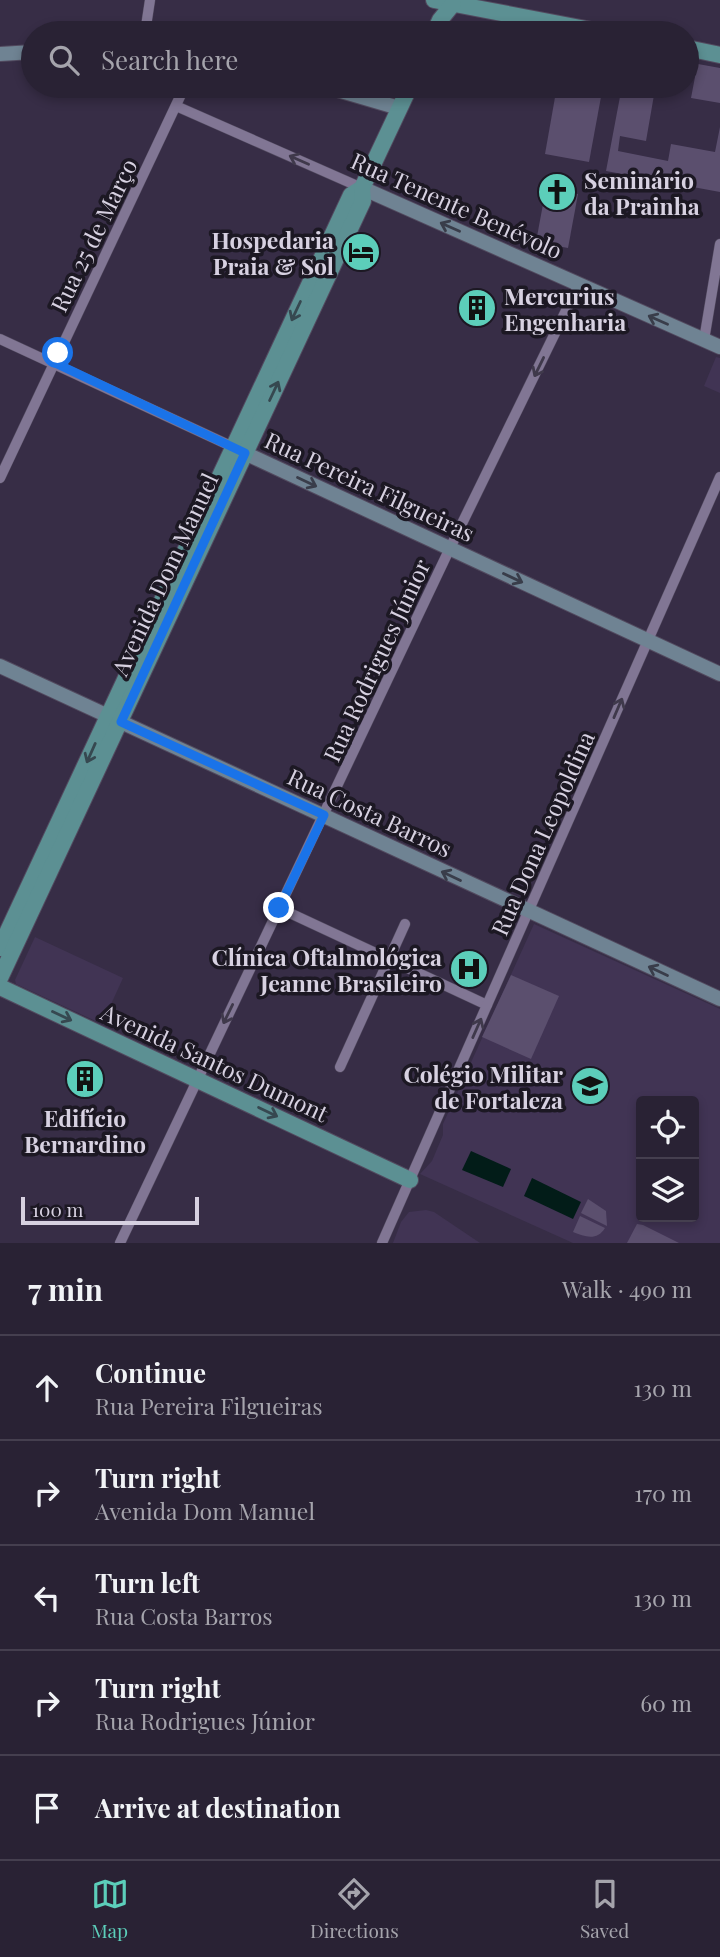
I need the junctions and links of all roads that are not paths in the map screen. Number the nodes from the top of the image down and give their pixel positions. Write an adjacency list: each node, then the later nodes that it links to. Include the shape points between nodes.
1 (150, 0): 3 (street)
2 (445, 1): 4 (main road); 5 (main road)
3 (147, 21)
4 (439, 21)
5 (546, 21)
6 (699, 51): 9 (main road)
7 (21, 53): 8 (street)
8 (0, 54)
9 (720, 55)
10 (180, 98): 13 (street, Rua 25 de Março)
11 (367, 98): 14 (street)
12 (404, 98): 14 (main road, Avenida Dom Manuel)
13 (176, 106): 15 (street, Rua Tenente Benévolo, one-way to 13); 21 (street, Rua 25 de Março)
14 (399, 107): 15 (main road, Avenida Dom Manuel)
15 (362, 188): 17 (street, Rua Tenente Benévolo, one-way to 15); 22 (main road, Avenida Dom Manuel, via 351,195)
16 (720, 244): 19 (street)
17 (579, 284): 19 (street, Rua Tenente Benévolo, one-way to 17); 25 (street, Rua Rodrigues Júnior, one-way to 25)
18 (0, 338): 21 (street, Rua Pereira Filgueiras)
19 (704, 340): 20 (street, Rua Tenente Benévolo)
20 (720, 347)
21 (53, 362): 22 (street, Rua Pereira Filgueiras); 24 (street, Rua 25 de Março)
22 (239, 450): 25 (street, Rua Pereira Filgueiras, one-way to 25); 29 (main road, Avenida Dom Manuel)
23 (720, 477): 26 (street, Rua Dona Leopoldina)
24 (0, 478)
25 (450, 548): 26 (street, Rua Pereira Filgueiras, one-way to 26); 30 (street, Rua Rodrigues Júnior)
26 (647, 641): 28 (street, Rua Pereira Filgueiras); 32 (street, Rua Dona Leopoldina, one-way to 26)
27 (0, 666): 29 (street, Rua Costa Barros)
28 (720, 674)
29 (114, 719): 30 (street, Rua Costa Barros); 34 (main road, Avenida Dom Manuel, one-way to 34); 36 (main road, Avenida Dom Manuel)
30 (324, 815): 31 (street, Rua Rodrigues Júnior); 32 (street, Rua Costa Barros, one-way to 30)
31 (279, 908): 35 (street); 41 (street, Rua Rodrigues Júnior, one-way to 41)
32 (527, 911): 38 (street, Rua Costa Barros, one-way to 32); 39 (street, Rua Dona Leopoldina)
33 (405, 924): 35 (street)
34 (0, 948)
35 (389, 960): 39 (street); 40 (street)
36 (0, 978)
37 (0, 987): 41 (main road, Avenida Santos Dumont, one-way to 41)
38 (720, 999)
39 (487, 1005): 42 (street, Rua Dona Leopoldina, one-way to 39)
40 (340, 1067)
41 (197, 1078): 42 (main road, Avenida Santos Dumont, one-way to 42); 43 (street, Rua Rodrigues Júnior)
42 (410, 1180): 44 (street, Rua Dona Leopoldina)
43 (120, 1243)
44 (382, 1243)

